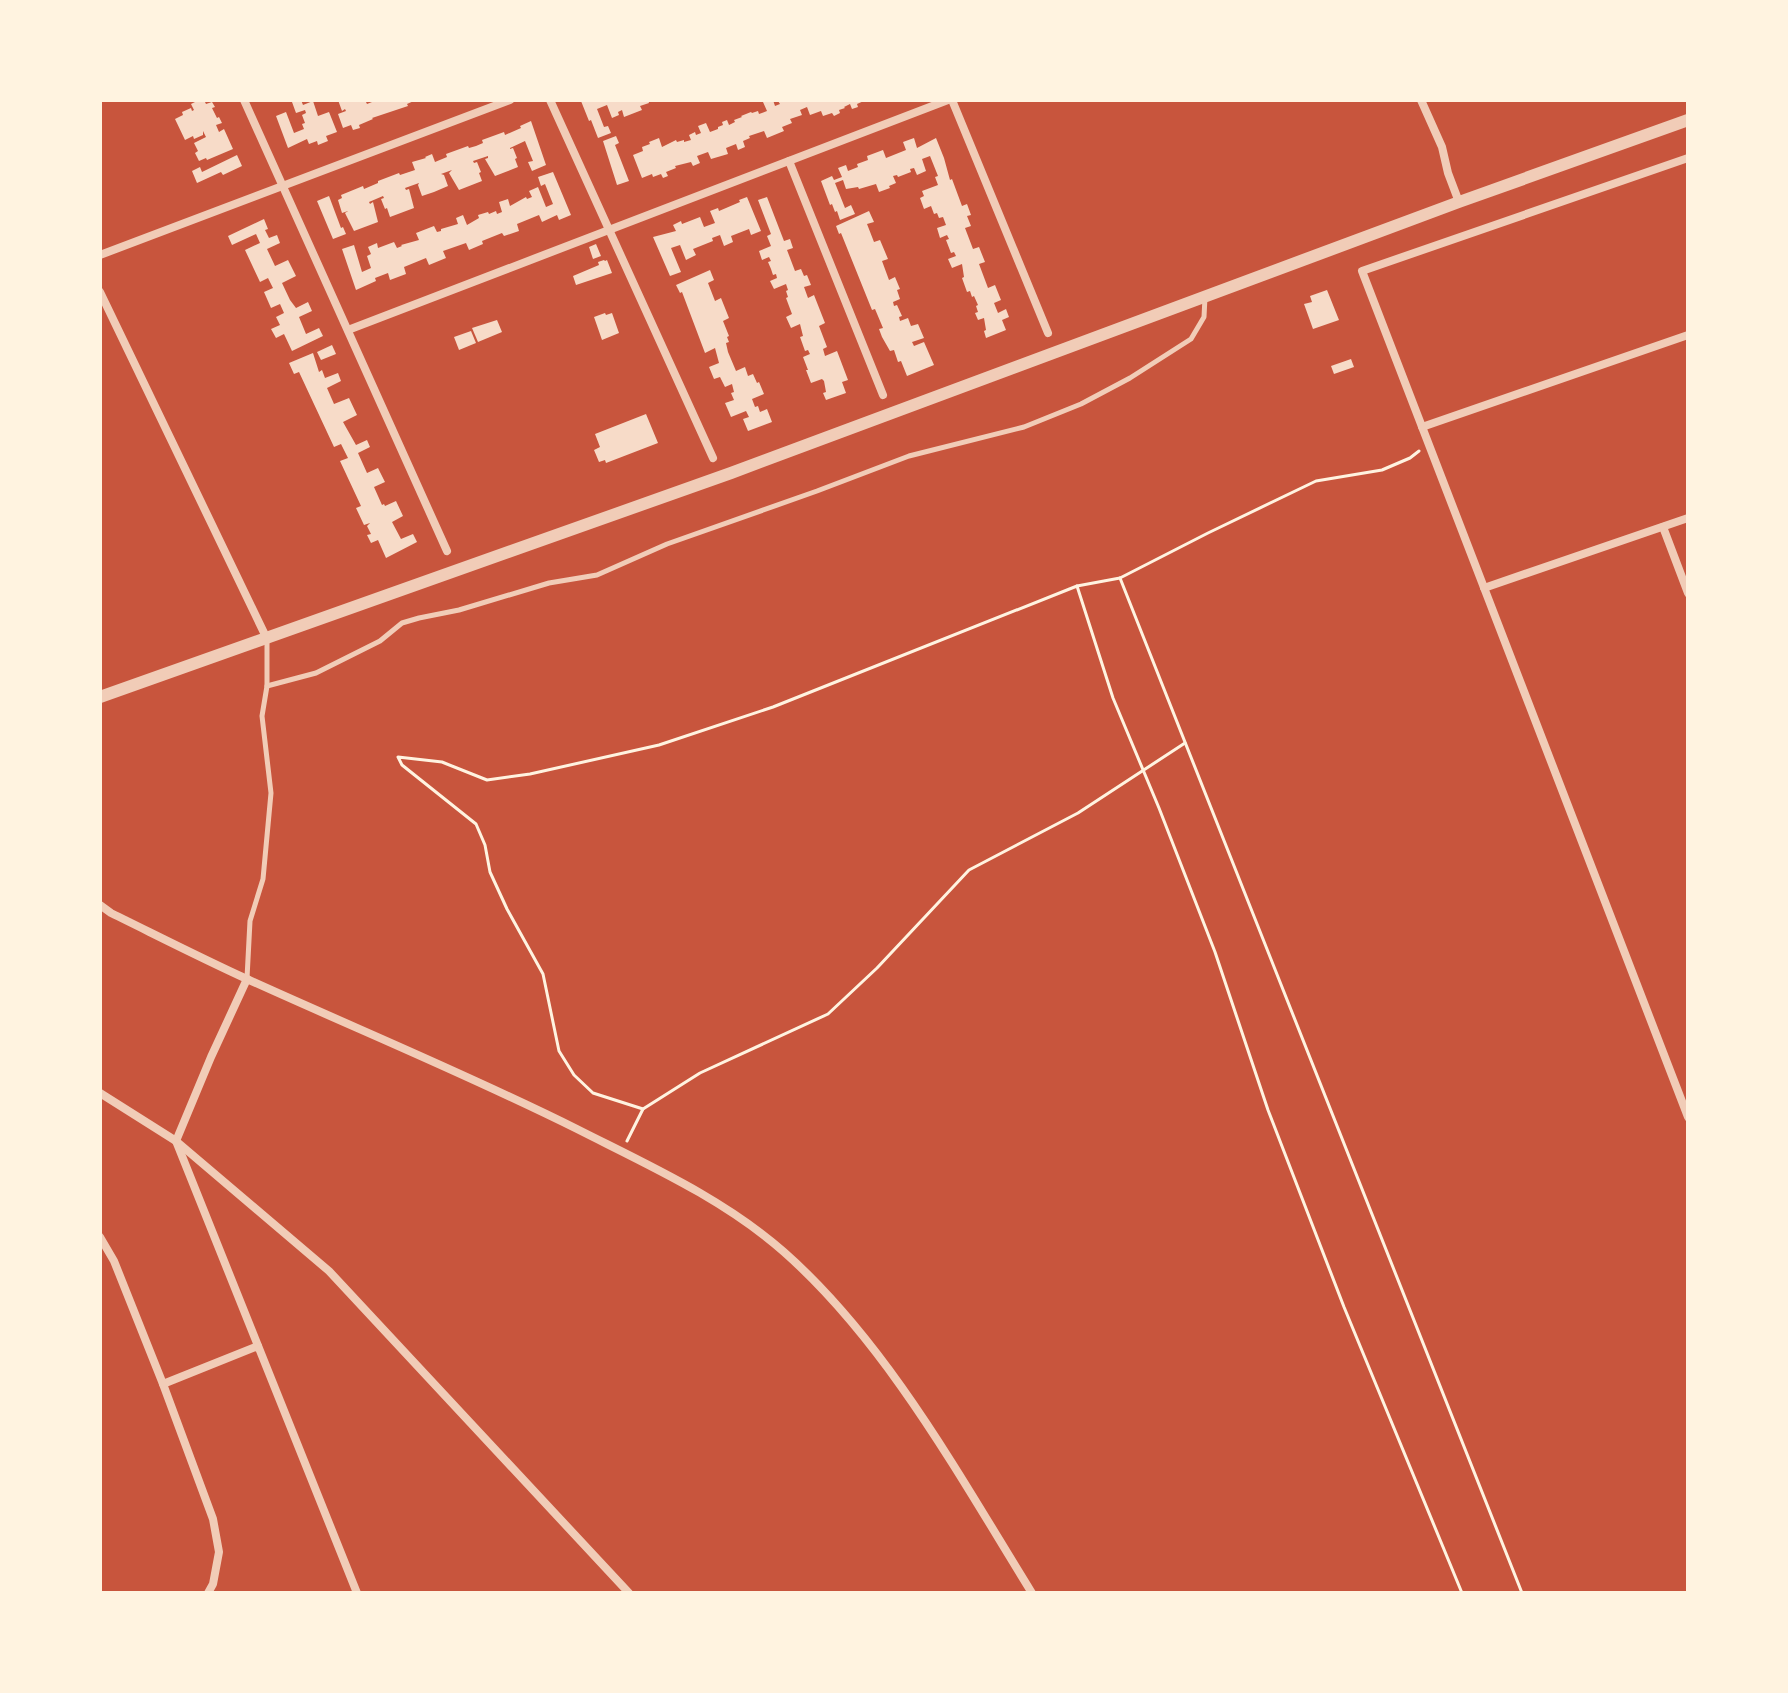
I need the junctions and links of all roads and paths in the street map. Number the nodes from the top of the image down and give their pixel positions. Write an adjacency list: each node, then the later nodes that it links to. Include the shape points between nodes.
1 (244, 100): 9 (street)
2 (510, 100): 9 (street)
3 (550, 100): 11 (street)
4 (950, 100): 8 (street); 16 (street)
5 (1421, 100): 10 (street)
6 (1688, 120): 10 (street)
7 (1688, 158): 19 (street, via 1362,271)
8 (789, 161): 11 (street); 18 (street)
9 (282, 185): 12 (street); 15 (street)
10 (1459, 202): 14 (street)
11 (609, 230): 15 (street); 21 (street)
12 (100, 255)
13 (100, 292): 29 (street)
14 (1205, 296): 29 (street); 30 (lane, via 1204,317 1191,339 1081,404 1024,427 909,456 667,544 597,575 402,623 380,641 316,673)
15 (348, 330): 24 (street)
16 (1048, 333)
17 (1688, 335): 19 (street)
18 (883, 395)
19 (1422, 427): 20 (street)
20 (1428, 443): 25 (path, via 1382,470 1316,481); 27 (street)
21 (713, 458)
22 (1688, 518): 23 (street)
23 (1663, 527): 27 (street); 28 (street)
24 (447, 551)
25 (1120, 578): 26 (path); 32 (path)
26 (1077, 586): 33 (path); 37 (path, via 773,707 659,745 487,780 442,762 398,757 476,824 490,872 543,974 559,1051 574,1075 593,1093)
27 (1484, 588): 38 (street)
28 (1688, 593)
29 (267, 639): 30 (lane); 31 (street)
30 (267, 686): 35 (lane, via 262,716 271,793 263,879 250,921)
31 (100, 697)
32 (1185, 743): 33 (path); 49 (path)
33 (1143, 770): 37 (path, via 1078,813 969,870 828,1014 700,1073); 48 (path, via 1344,1307)
34 (100, 905): 35 (street)
35 (247, 979): 39 (street); 40 (street, via 454,1070)
36 (100, 1093): 39 (street)
37 (643, 1109): 40 (path)
38 (1688, 1117)
39 (176, 1141): 42 (street); 46 (street, via 329,1271)
40 (622, 1152): 47 (street, via 749,1223 829,1296 886,1364)
41 (100, 1237): 43 (street)
42 (258, 1346): 43 (street); 45 (street)
43 (163, 1384): 44 (street, via 213,1519 219,1552)
44 (208, 1593)
45 (357, 1593)
46 (629, 1593)
47 (1032, 1593)
48 (1462, 1593)
49 (1522, 1593)

